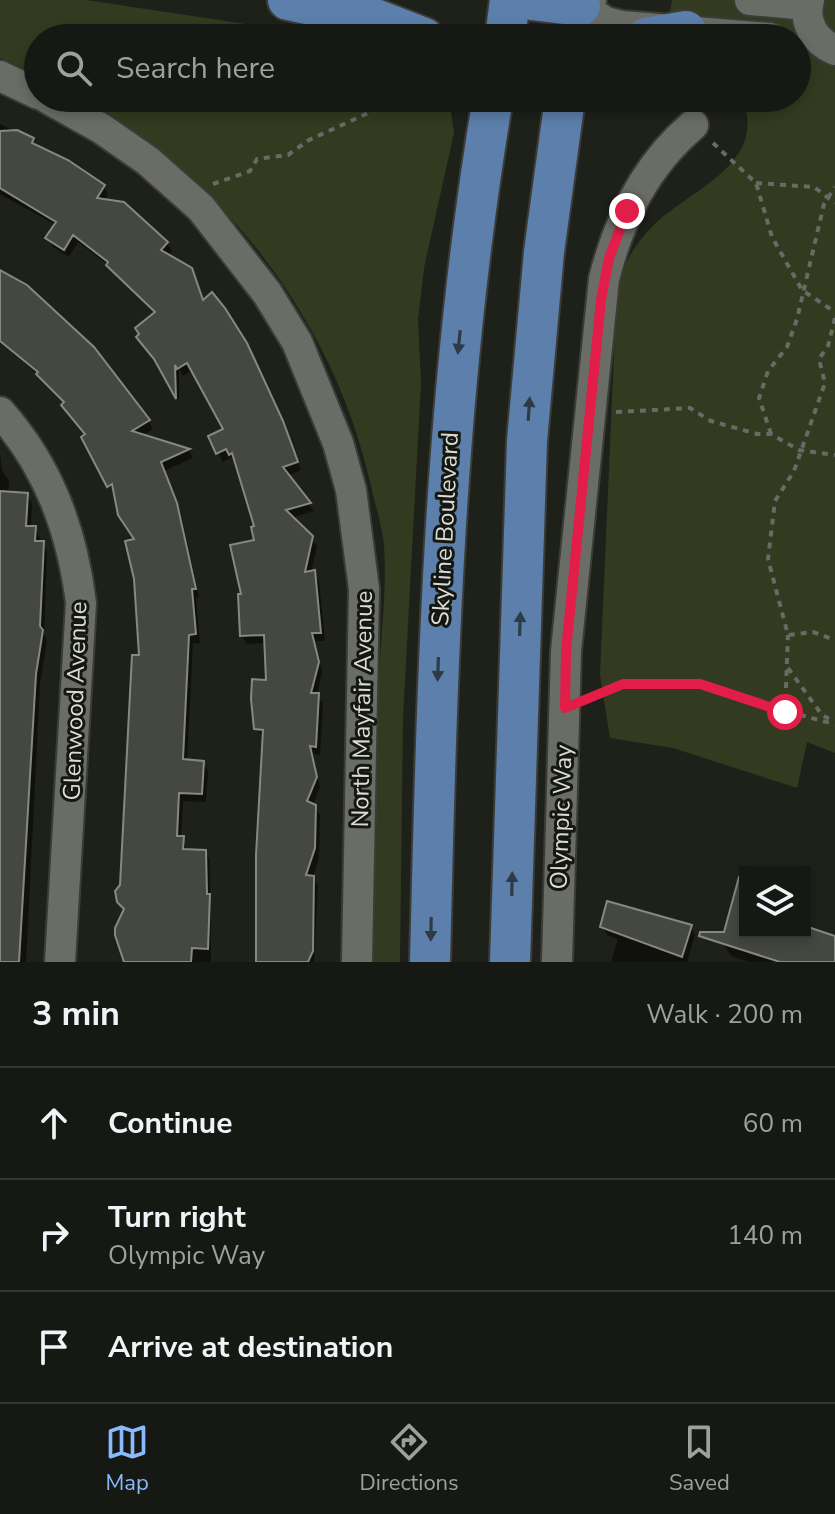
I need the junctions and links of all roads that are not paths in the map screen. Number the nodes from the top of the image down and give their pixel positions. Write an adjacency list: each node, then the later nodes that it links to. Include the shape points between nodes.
1 (288, 0): 7 (main road)
2 (510, 0): 8 (main road)
3 (531, 0): 6 (main road)
4 (750, 0): 5 (street)
5 (808, 3): 10 (street)
6 (582, 11): 9 (street)
7 (388, 24)
8 (507, 24)
9 (614, 24)
10 (809, 24)
11 (0, 76): 12 (street)
12 (24, 87)
13 (72, 112): 23 (street, North Mayfair Avenue, via 148,161 201,208 267,293 297,342 338,443 351,490 366,639)
14 (467, 112): 19 (main road)
15 (491, 112): 19 (main road, Skyline Boulevard)
16 (563, 112): 20 (main road)
17 (580, 112): 20 (main road)
18 (693, 125): 26 (street, Olympic Way, via 652,168 616,235 604,279 566,651)
19 (463, 300): 24 (main road, Skyline Boulevard, one-way to 24, via 443,535)
20 (538, 309): 25 (main road, one-way to 20, via 524,487)
21 (0, 412): 22 (street, Glenwood Avenue, via 51,488 76,560 81,603)
22 (60, 962)
23 (357, 962)
24 (430, 962)
25 (510, 962)
26 (557, 962)

